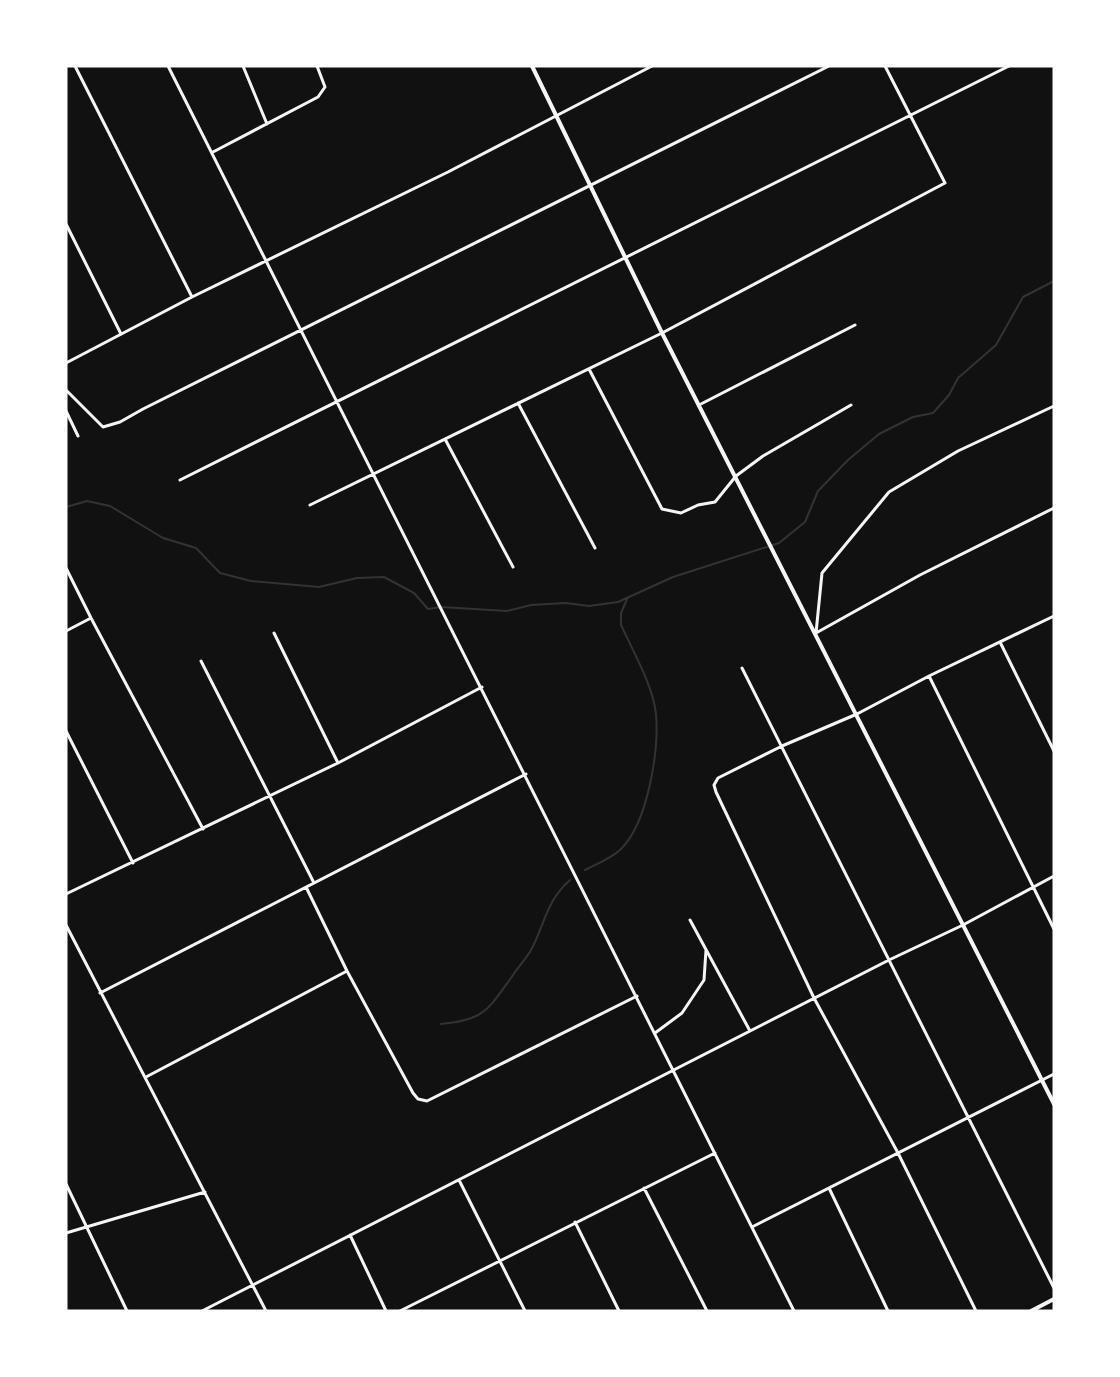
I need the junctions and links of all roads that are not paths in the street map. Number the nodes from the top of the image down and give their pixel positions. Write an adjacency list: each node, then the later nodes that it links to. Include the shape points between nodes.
1 (76, 66): 18 (street)
2 (168, 66): 13 (street)
3 (243, 66): 12 (street)
4 (317, 66): 12 (street, via 325,87 318,97)
5 (532, 66): 11 (street)
6 (652, 66): 11 (street)
7 (829, 66): 14 (street)
8 (885, 66): 10 (street)
9 (1008, 66): 10 (street)
10 (910, 114): 16 (street); 21 (street, via 945,183)
11 (557, 115): 14 (street); 17 (street)
12 (267, 124): 13 (street)
13 (213, 152): 17 (street)
14 (590, 185): 16 (street); 20 (street)
15 (66, 224): 22 (street)
16 (625, 257): 21 (street); 26 (street)
17 (266, 262): 18 (street); 20 (street)
18 (192, 297): 22 (street)
19 (856, 325): 28 (street)
20 (300, 330): 25 (street, via 120,422 103,427); 26 (street)
21 (662, 333): 24 (street); 28 (street)
22 (121, 334): 23 (street)
23 (66, 363)
24 (589, 368): 27 (street); 35 (street, via 662,509 680,513 715,502)
25 (66, 390)
26 (336, 401): 34 (street); 36 (street)
27 (518, 403): 33 (street); 39 (street)
28 (699, 405): 35 (street)
29 (851, 405): 35 (street, via 763,456)
30 (1054, 406): 46 (street, via 958,451 888,492 822,573)
31 (66, 411): 32 (street)
32 (78, 436)
33 (445, 439): 34 (street); 40 (street)
34 (373, 474): 37 (street); 51 (street)
35 (736, 476): 46 (street)
36 (180, 480)
37 (310, 505)
38 (1054, 508): 46 (street)
39 (595, 548)
40 (513, 567)
41 (66, 568): 43 (street)
42 (1054, 616): 47 (street)
43 (91, 618): 44 (street); 59 (street)
44 (66, 631)
45 (274, 633): 56 (street)
46 (816, 633): 52 (street)
47 (1000, 642): 50 (street); 55 (street)
48 (201, 661): 58 (street)
49 (742, 668): 54 (street)
50 (929, 676): 52 (street); 64 (street)
51 (482, 687): 56 (street); 57 (street)
52 (857, 714): 54 (street); 68 (street)
53 (66, 732): 60 (street)
54 (782, 746): 71 (street); 75 (street, via 718,778 714,785)
55 (1054, 751)
56 (338, 763): 58 (street)
57 (526, 774): 62 (street); 74 (street)
58 (269, 797): 59 (street); 62 (street)
59 (204, 829): 60 (street)
60 (133, 863): 65 (street)
61 (1054, 876): 64 (street)
62 (314, 883): 63 (street)
63 (306, 887): 72 (street); 73 (street)
64 (1032, 887): 68 (street); 69 (street)
65 (66, 894)
66 (690, 920): 70 (street)
67 (66, 924): 73 (street)
68 (963, 926): 71 (street); 81 (street)
69 (1054, 929)
70 (706, 949): 76 (street); 77 (street, via 704,980 682,1013)
71 (890, 960): 75 (street); 83 (street)
72 (347, 971): 74 (street, via 412,1093 427,1101); 80 (street)
73 (100, 993): 80 (street)
74 (637, 996): 77 (street)
75 (814, 998): 76 (street); 85 (street)
76 (750, 1031): 78 (street)
77 (655, 1033): 78 (street)
78 (674, 1070): 84 (street); 86 (street)
79 (1054, 1074): 81 (street)
80 (146, 1077): 90 (street)
81 (1042, 1080): 82 (street); 83 (street)
82 (1054, 1104)
83 (969, 1117): 85 (street); 98 (street)
84 (715, 1153): 88 (street); 92 (street)
85 (898, 1153): 89 (street); 110 (street)
86 (459, 1180): 95 (street); 96 (street)
87 (66, 1184): 93 (street)
88 (644, 1188): 91 (street); 107 (street)
89 (829, 1188): 92 (street); 109 (street)
90 (205, 1192): 93 (street); 97 (street)
91 (575, 1222): 96 (street); 106 (street)
92 (752, 1226): 108 (street)
93 (87, 1227): 94 (street); 100 (street)
94 (66, 1233)
95 (350, 1235): 97 (street); 103 (street)
96 (500, 1260): 104 (street); 105 (street)
97 (253, 1285): 101 (street); 102 (street)
98 (1054, 1288)
99 (1054, 1299): 111 (street)
100 (127, 1311)
101 (202, 1311)
102 (266, 1311)
103 (386, 1311)
104 (400, 1311)
105 (525, 1311)
106 (619, 1311)
107 (707, 1311)
108 (794, 1311)
109 (888, 1311)
110 (976, 1311)
111 (1031, 1311)

